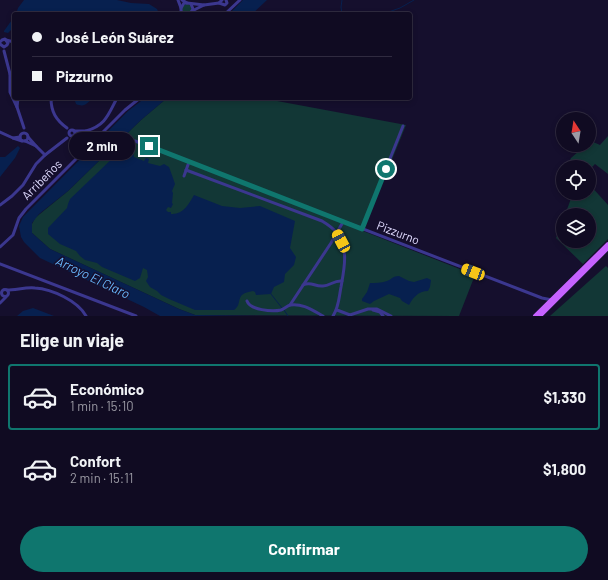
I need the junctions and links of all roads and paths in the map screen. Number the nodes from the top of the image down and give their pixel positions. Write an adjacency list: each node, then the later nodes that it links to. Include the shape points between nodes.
1 (178, 0): 8 (street)
2 (182, 0): 6 (street)
3 (226, 0): 5 (street, via 226,4)
4 (240, 0): 11 (street)
5 (220, 1): 7 (street)
6 (189, 3): 7 (street); 8 (street, via 182,4); 9 (street, via 193,7)
7 (204, 5): 10 (street)
8 (182, 12)
9 (191, 12)
10 (193, 12)
11 (227, 12)
12 (3, 39): 13 (street); 13 (street)
13 (3, 45): 14 (street)
14 (10, 74): 15 (street); 16 (street)
15 (12, 78)
16 (10, 83): 17 (street)
17 (12, 98)
18 (13, 100): 23 (street)
19 (17, 100): 23 (street)
20 (51, 100): 27 (street, via 53,114)
21 (116, 100): 27 (street, via 103,122 86,131)
22 (138, 100): 43 (street, Arribeños, via 30,204 19,218 13,235)
23 (18, 107): 25 (street)
24 (403, 126): 40 (street)
25 (24, 128): 28 (street); 29 (street)
26 (0, 132): 30 (street)
27 (72, 133): 34 (street)
28 (21, 136): 29 (street, via 24,133); 30 (street); 31 (street)
29 (28, 136): 31 (street); 33 (street)
30 (13, 138): 31 (street)
31 (24, 141): 33 (street)
32 (135, 141): 35 (street, Pizzurno)
33 (36, 146): 34 (street)
34 (45, 155): 38 (street, via 36,164 24,185)
35 (189, 162): 36 (street); 39 (street, Pizzurno)
36 (186, 170): 37 (street); 41 (street, via 322,221)
37 (184, 176)
38 (0, 205)
39 (343, 222): 40 (street, Pizzurno); 41 (street)
40 (362, 229): 51 (street, Pizzurno)
41 (337, 233): 46 (street, via 344,251 345,267); 47 (street)
42 (608, 244): 52 (main road)
43 (0, 247)
44 (608, 248): 68 (main road)
45 (0, 264): 59 (street)
46 (342, 281): 47 (street, via 324,286 310,283); 58 (street)
47 (303, 285): 55 (street)
48 (19, 290): 49 (street); 50 (street); 61 (street, via 37,288 61,296 77,305)
49 (2, 291): 50 (street); 50 (street, via 9,292); 54 (street)
50 (7, 296): 54 (street)
51 (542, 298): 52 (street, Pizzurno); 56 (street)
52 (552, 300): 56 (main road)
53 (247, 301): 55 (street, via 254,308 274,310)
54 (0, 302)
55 (290, 305): 63 (street, via 310,309)
56 (544, 308): 67 (main road)
57 (368, 309): 60 (street); 65 (street, via 380,312); 66 (street, via 377,308)
58 (337, 310): 60 (street); 64 (street)
59 (130, 315): 62 (street)
60 (351, 315)
61 (86, 316)
62 (136, 316)
63 (322, 316)
64 (333, 316)
65 (383, 316)
66 (391, 316)
67 (535, 316)
68 (540, 316)

